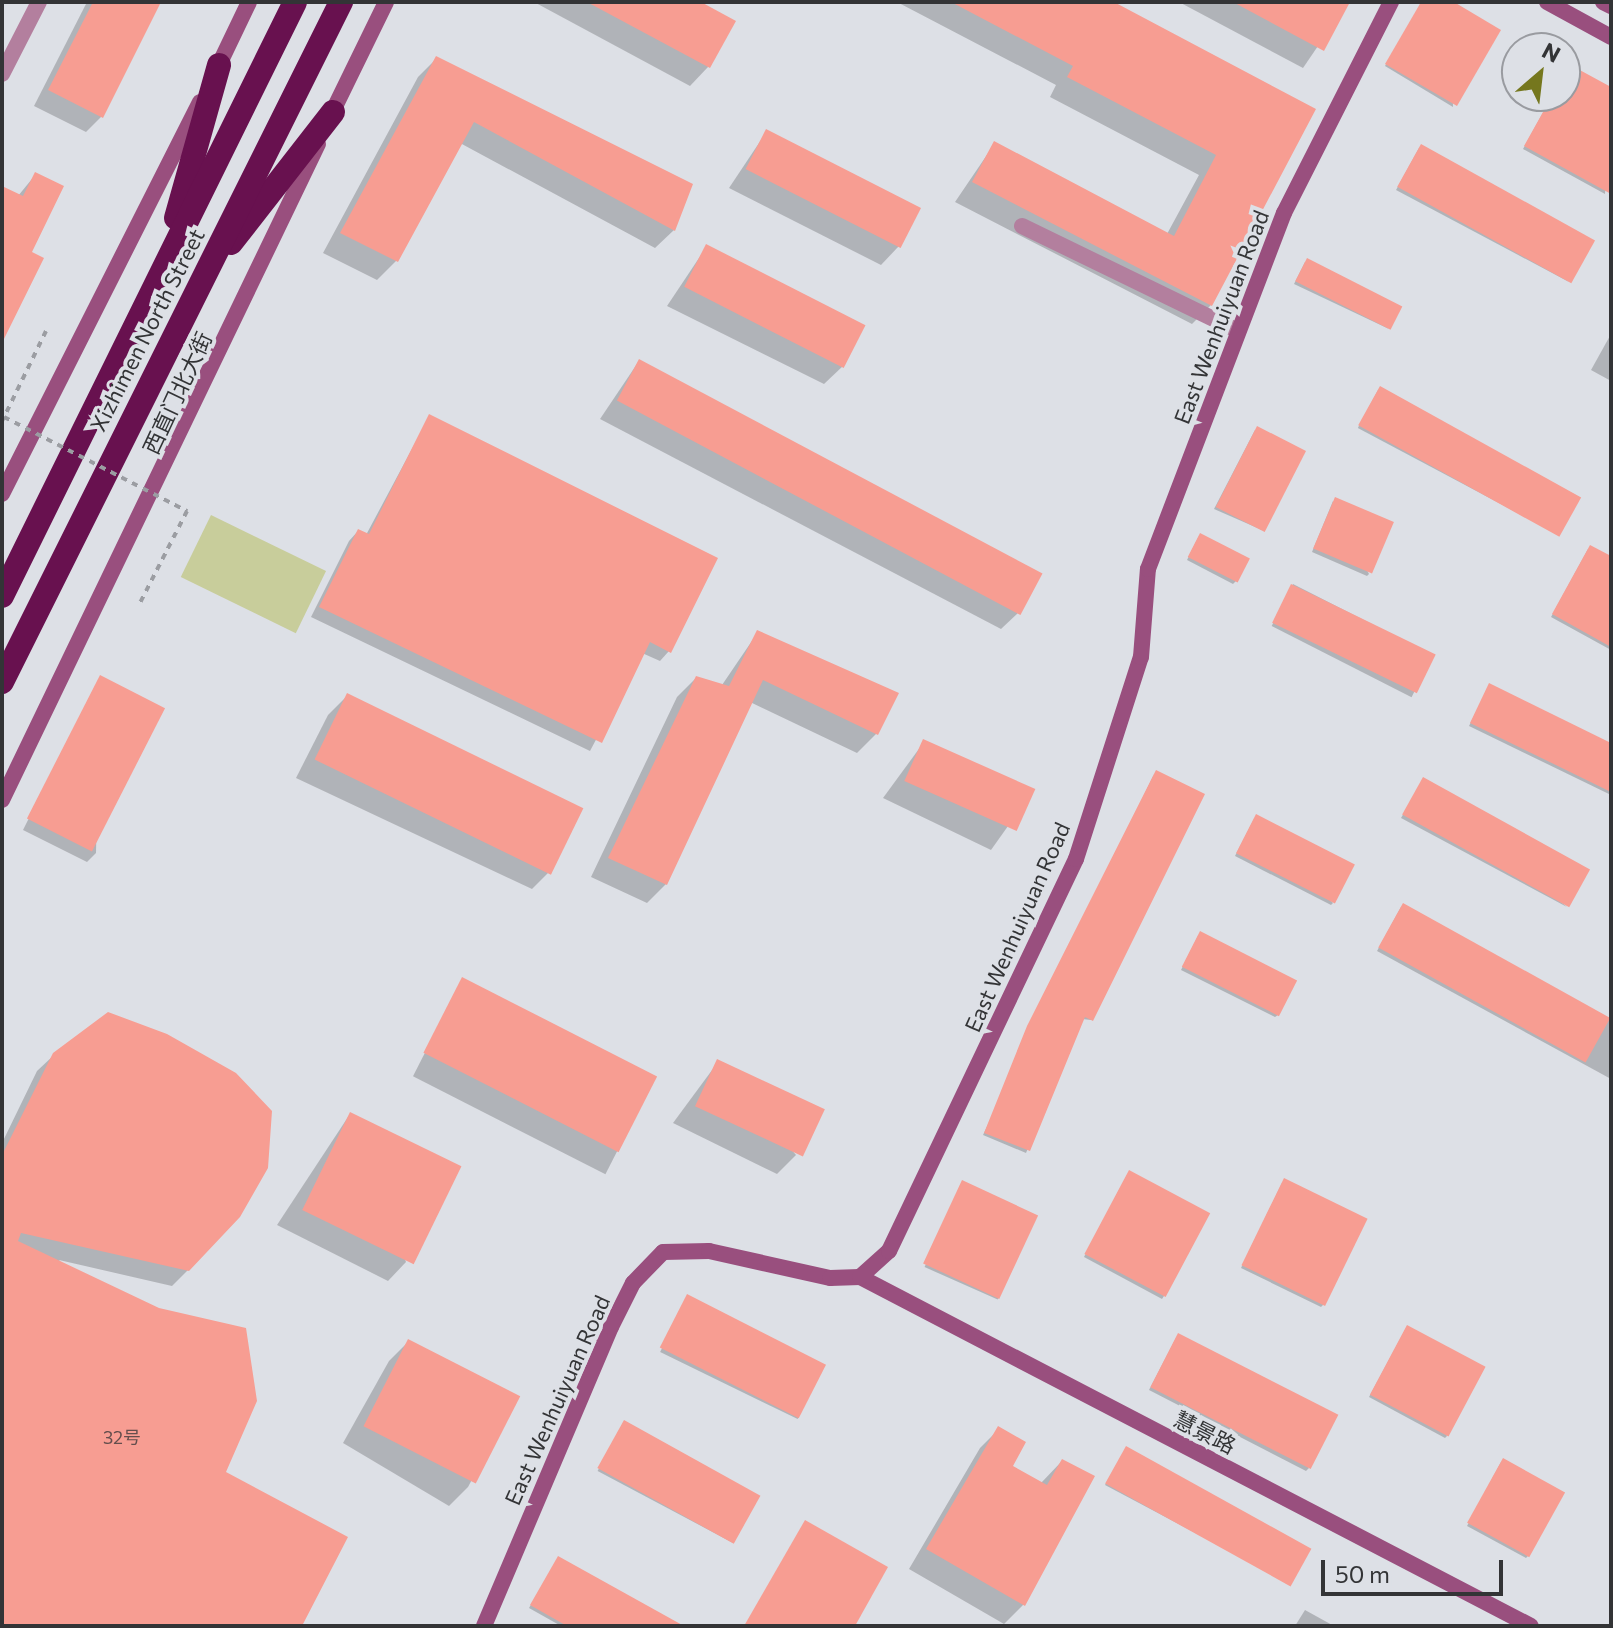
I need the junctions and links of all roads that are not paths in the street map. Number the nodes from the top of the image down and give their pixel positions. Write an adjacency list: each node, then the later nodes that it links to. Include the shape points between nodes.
1 (39, 2): 12 (street)
2 (249, 2): 11 (street)
3 (295, 2): 15 (highway, Xizhimen North Street)
4 (341, 2): 16 (highway, Xizhimen North Street)
5 (386, 2): 13 (street, 西直门北大街)
6 (1391, 2): 17 (street, East Wenhuiyuan Road, via 1284,213)
7 (1547, 2): 10 (street)
8 (1603, 2): 9 (street)
9 (1611, 6)
10 (1611, 37)
11 (219, 65): 15 (highway); 18 (street)
12 (2, 74)
13 (333, 112): 16 (highway); 21 (street, 西直门北大街)
14 (1022, 226): 17 (street)
15 (161, 270): 19 (highway, Xizhimen North Street)
16 (193, 292): 20 (highway, Xizhimen North Street)
17 (1238, 331): 22 (street, East Wenhuiyuan Road, via 1148,569 1141,657 1076,859 889,1251)
18 (2, 494)
19 (2, 596)
20 (2, 682)
21 (2, 800)
22 (860, 1277): 23 (street, East Wenhuiyuan Road, via 830,1278 709,1251 663,1252 633,1283 611,1327); 24 (street, 慧景路)
23 (484, 1626)
24 (1531, 1626)

